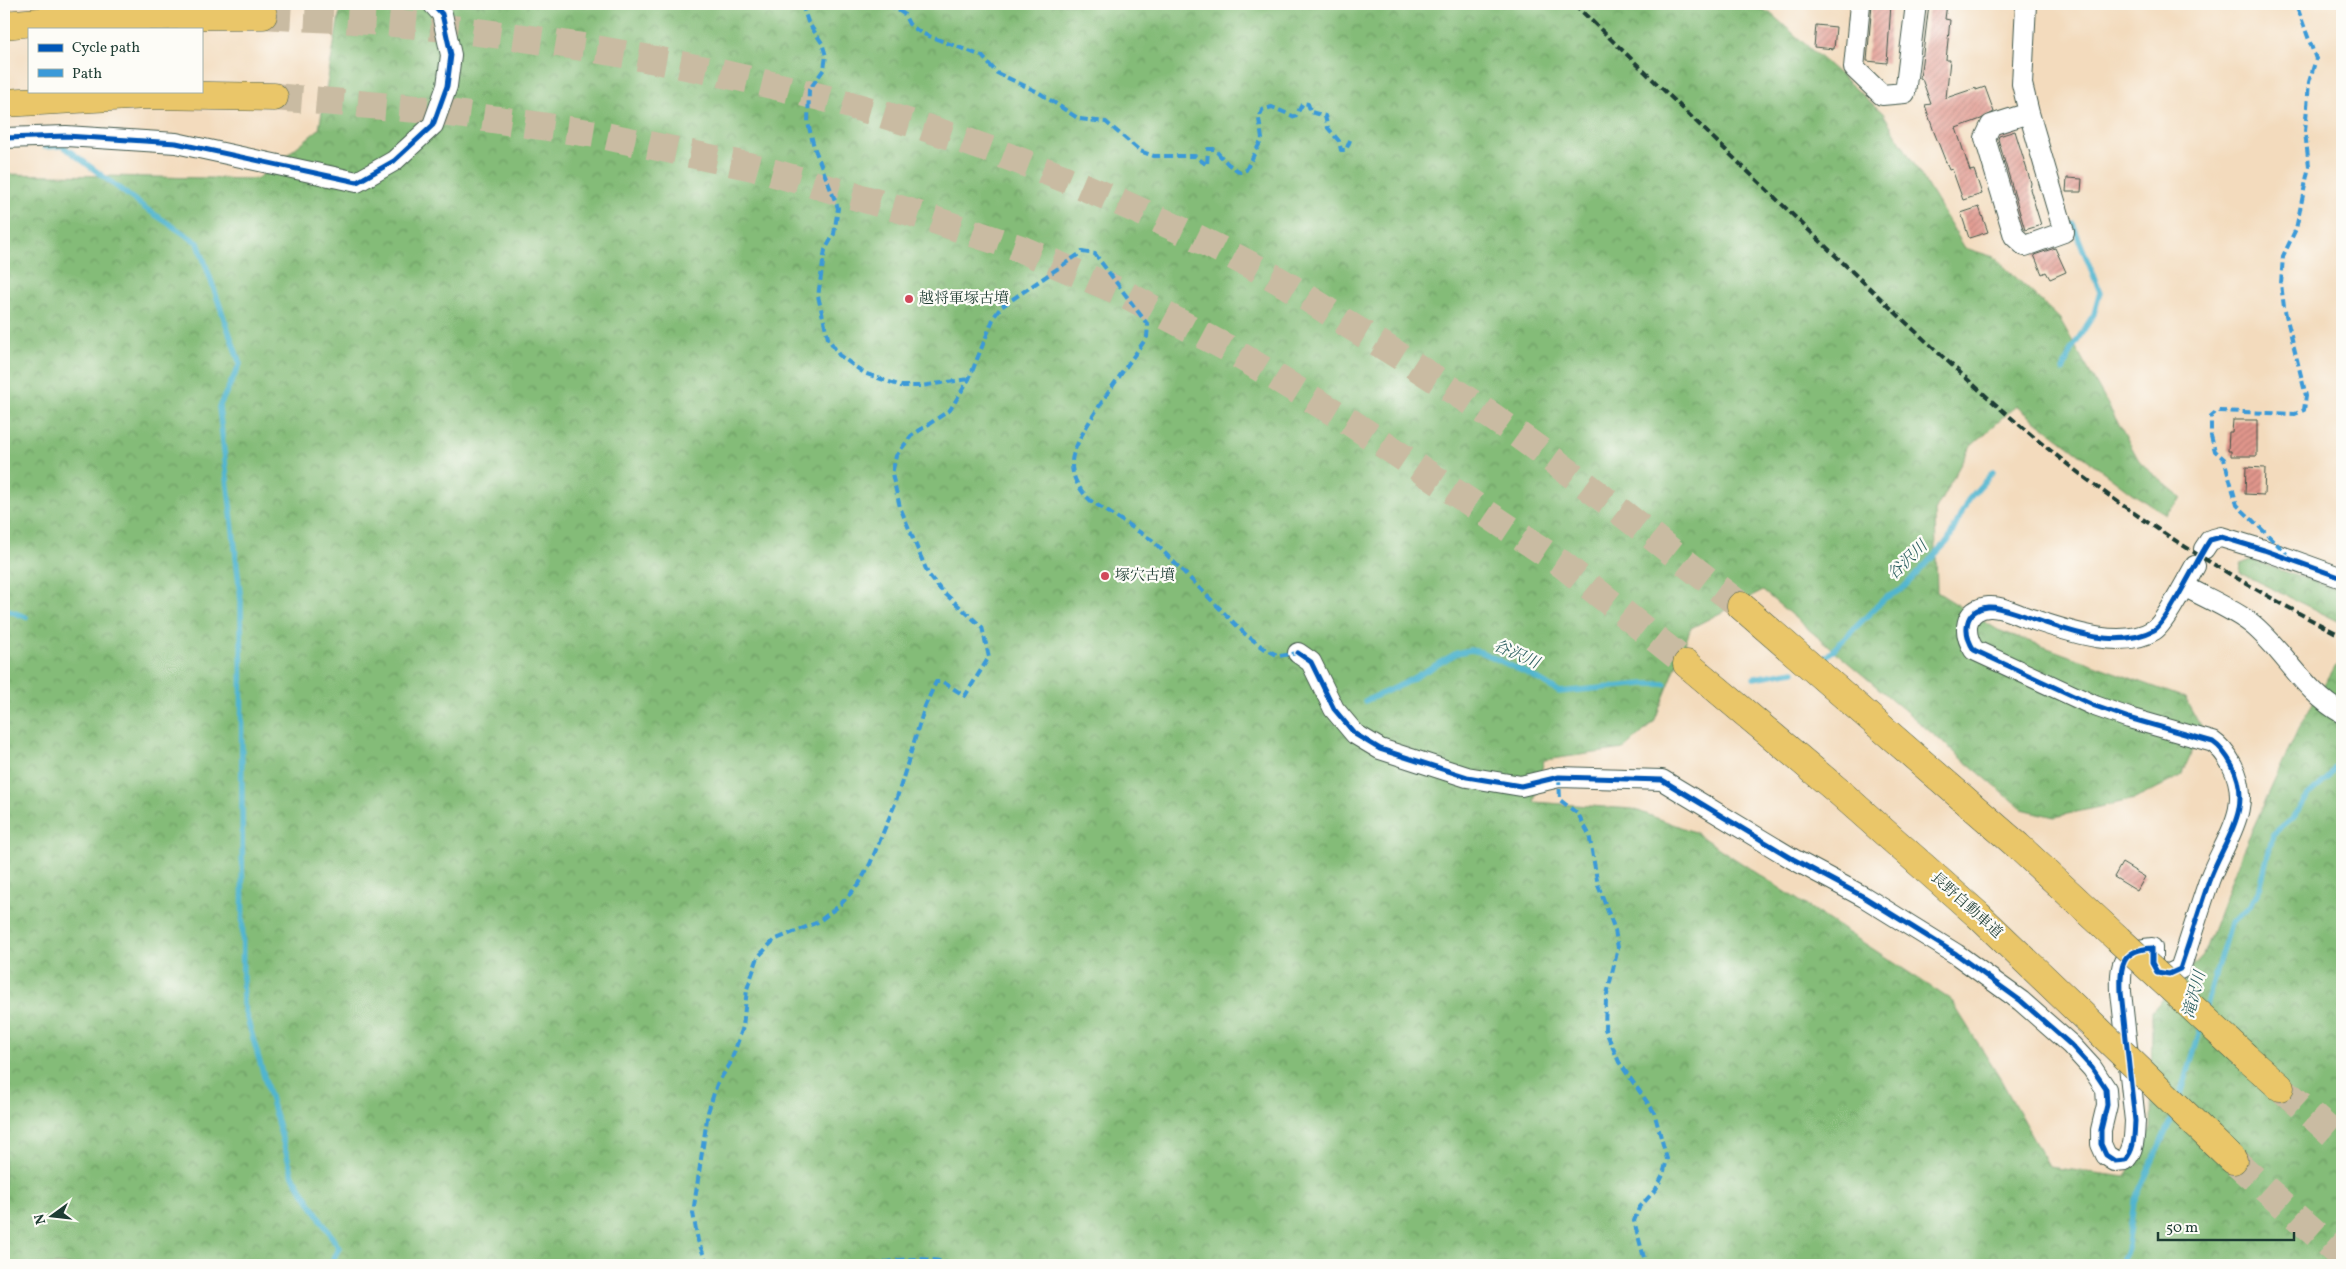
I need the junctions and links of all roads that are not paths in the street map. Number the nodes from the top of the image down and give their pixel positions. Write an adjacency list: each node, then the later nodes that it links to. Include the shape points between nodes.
1 (433, 4): 10 (street, via 442,14 451,55 447,86 434,126 394,161 357,182 176,142 66,136)
2 (1860, 4): 3 (street, via 1854,68 1882,95 1906,93)
3 (1916, 4)
4 (2026, 4): 9 (street, via 2022,84)
5 (263, 15): 6 (highway, via 151,15)
6 (4, 25)
7 (274, 97): 8 (highway, via 147,95)
8 (4, 103)
9 (2029, 113): 9 (street, via 2064,232 2026,246 2014,236 1984,138 1991,125)
10 (4, 138)
11 (2342, 578): 12 (street, via 2221,537 2210,540)
12 (2184, 586): 14 (street, via 2156,629 2133,638 2088,636 1989,607 1977,610 1969,618 1966,630 1974,650 2086,702 2214,742 2229,760 2240,787 2238,813 2230,838 2210,878 2180,969 2169,974 2157,972 2152,963 2152,948 2141,948 2122,962 2121,992 2135,1121 2130,1154 2125,1160 2114,1161 2106,1155 2101,1144 2106,1088 2071,1045 2021,1001 1956,954 1864,896 1793,859 1662,780 1559,777 1520,786 1466,777 1380,749 1355,734 1334,709 1311,662); 16 (street, via 2251,622 2312,691)
13 (1741, 606): 17 (highway, bridge, via 2011,839)
14 (1298, 653)
15 (1687, 664): 18 (highway, 長野自動車道, bridge, via 1838,791 1978,916)
16 (2342, 713)
17 (2280, 1087)
18 (2234, 1160)

